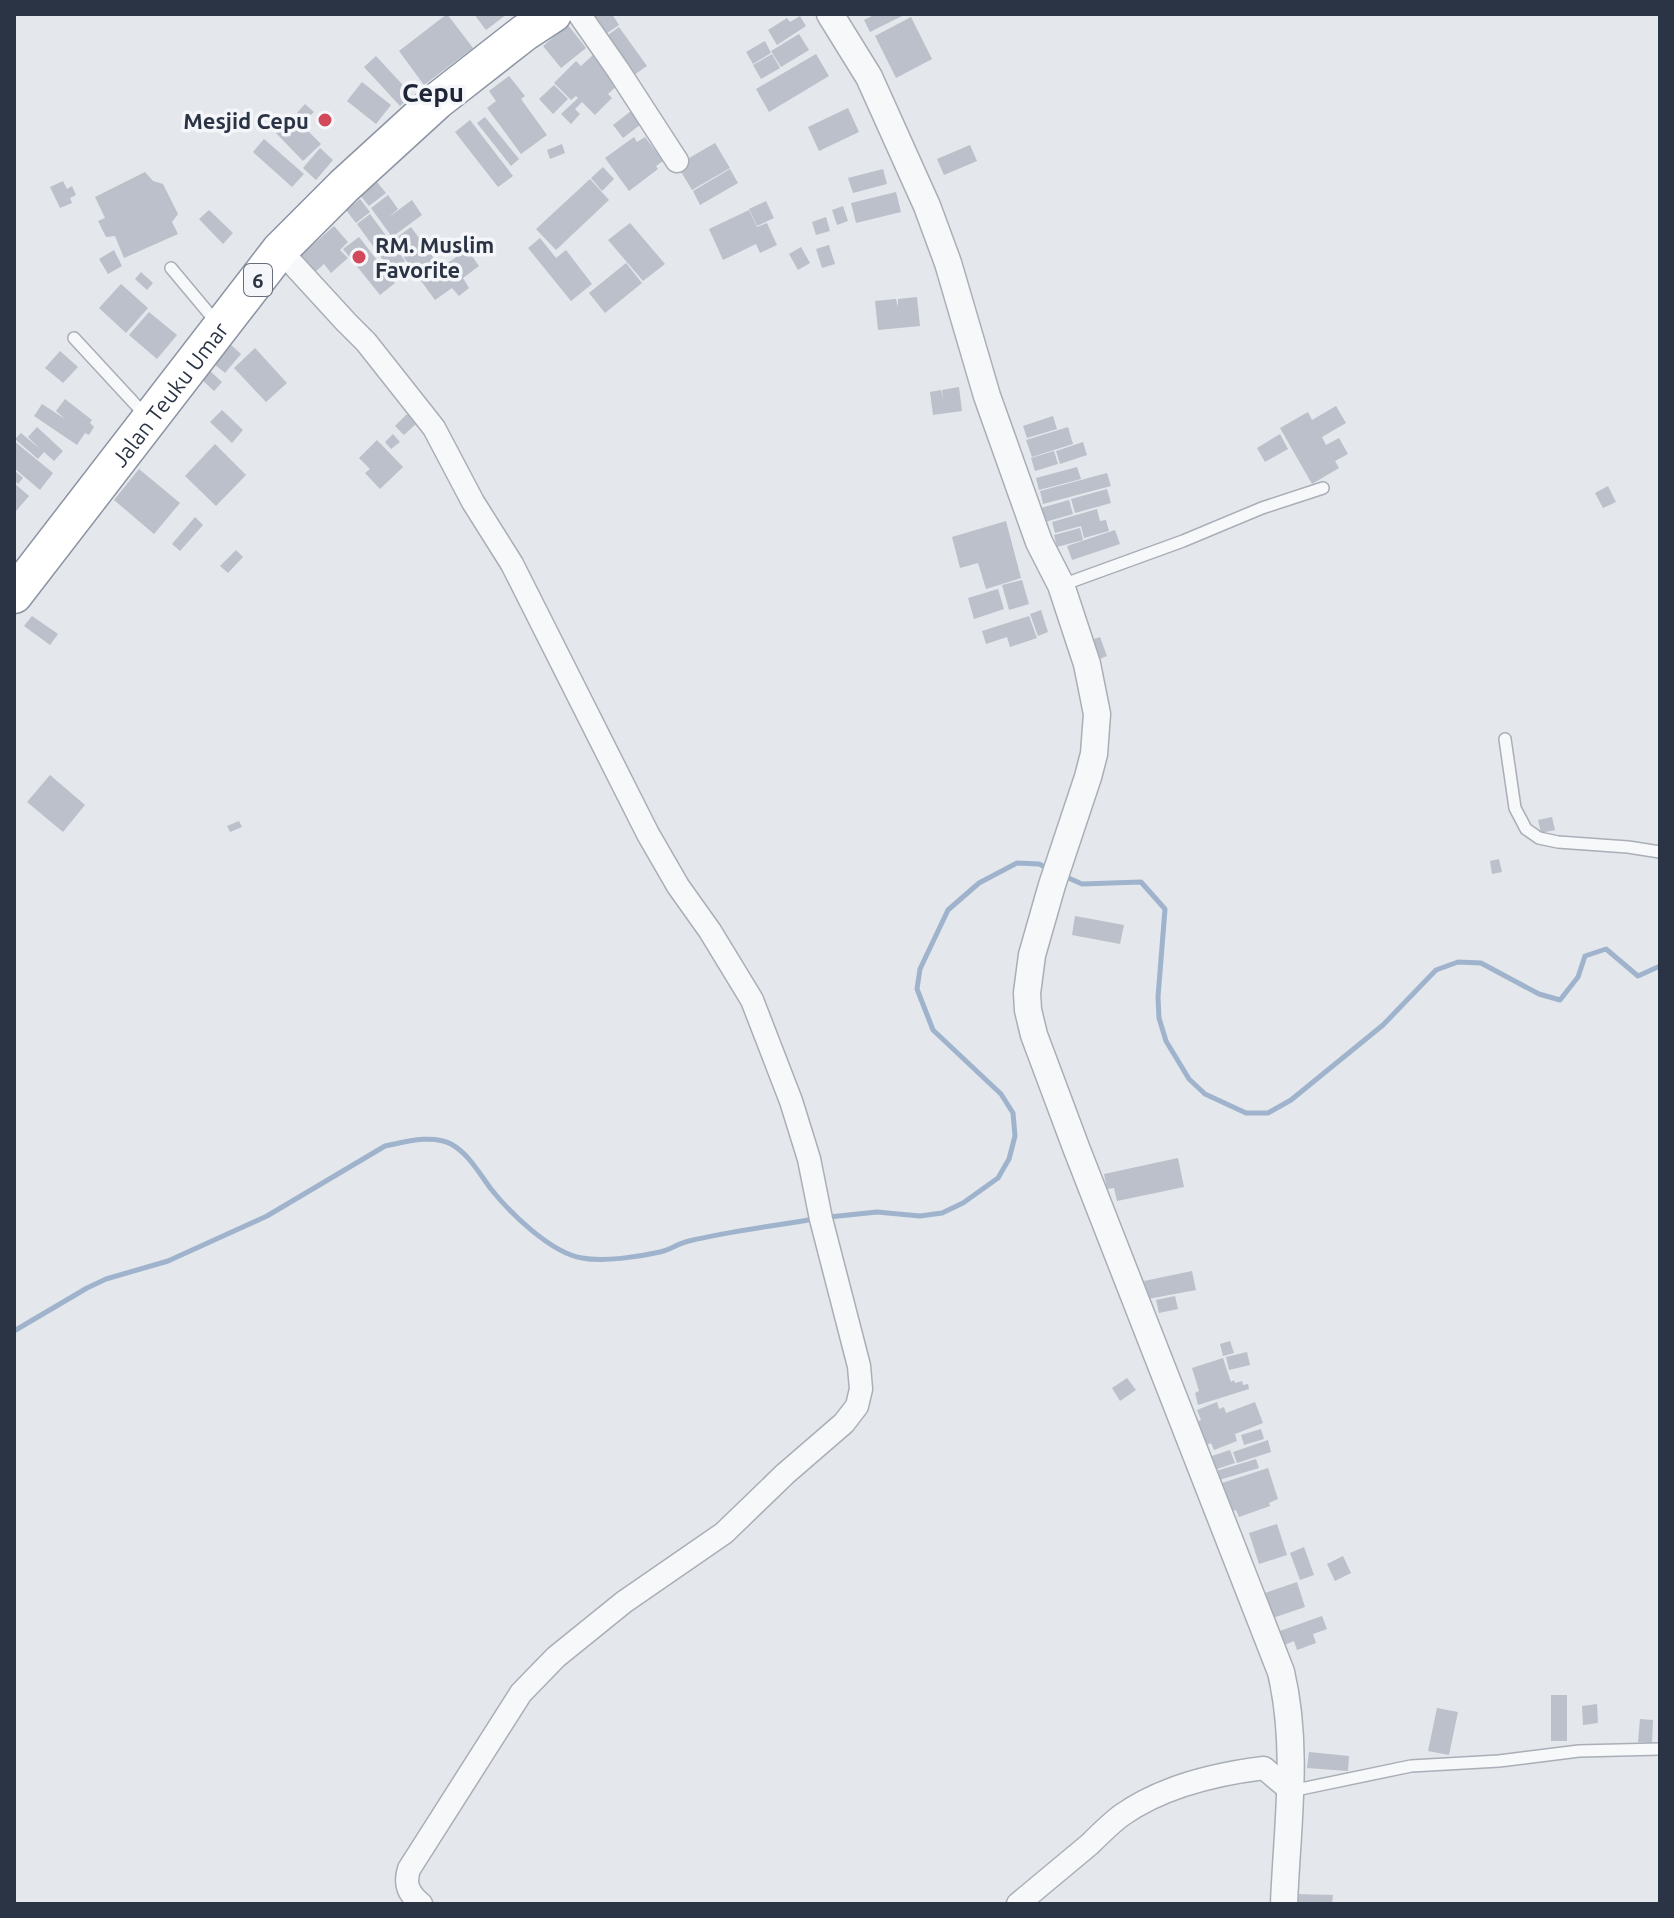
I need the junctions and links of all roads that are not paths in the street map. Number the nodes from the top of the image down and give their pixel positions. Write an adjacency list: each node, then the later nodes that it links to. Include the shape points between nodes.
1 (553, 14): 5 (highway, Jalan Teuku Umar / 6, via 437,101)
2 (579, 14): 4 (street)
3 (830, 14): 11 (street, via 869,77 927,206 987,396 1039,542)
4 (677, 161)
5 (280, 250): 7 (highway, Jalan Teuku Umar / 6); 17 (street, via 366,342 434,428 512,564 655,847 752,1000 809,1159 861,1389 857,1406 844,1423 724,1533 624,1602 521,1693 409,1869 407,1886)
6 (171, 268): 7 (lane)
7 (221, 328): 9 (highway, Jalan Teuku Umar / 6)
8 (74, 338): 9 (lane)
9 (148, 419): 12 (highway, Jalan Teuku Umar / 6)
10 (1323, 488): 11 (lane)
11 (1061, 585): 16 (street, via 1092,682 1095,745 1032,955 1028,1010 1077,1150 1281,1672)
12 (14, 595)
13 (1505, 739): 14 (lane, via 1515,808 1526,829 1558,842)
14 (1660, 852)
15 (1660, 1749): 16 (lane, via 1411,1766)
16 (1291, 1791): 18 (street, via 1264,1768 1198,1781 1154,1797 1122,1815); 19 (street)
17 (421, 1904)
18 (1018, 1904)
19 (1284, 1904)

